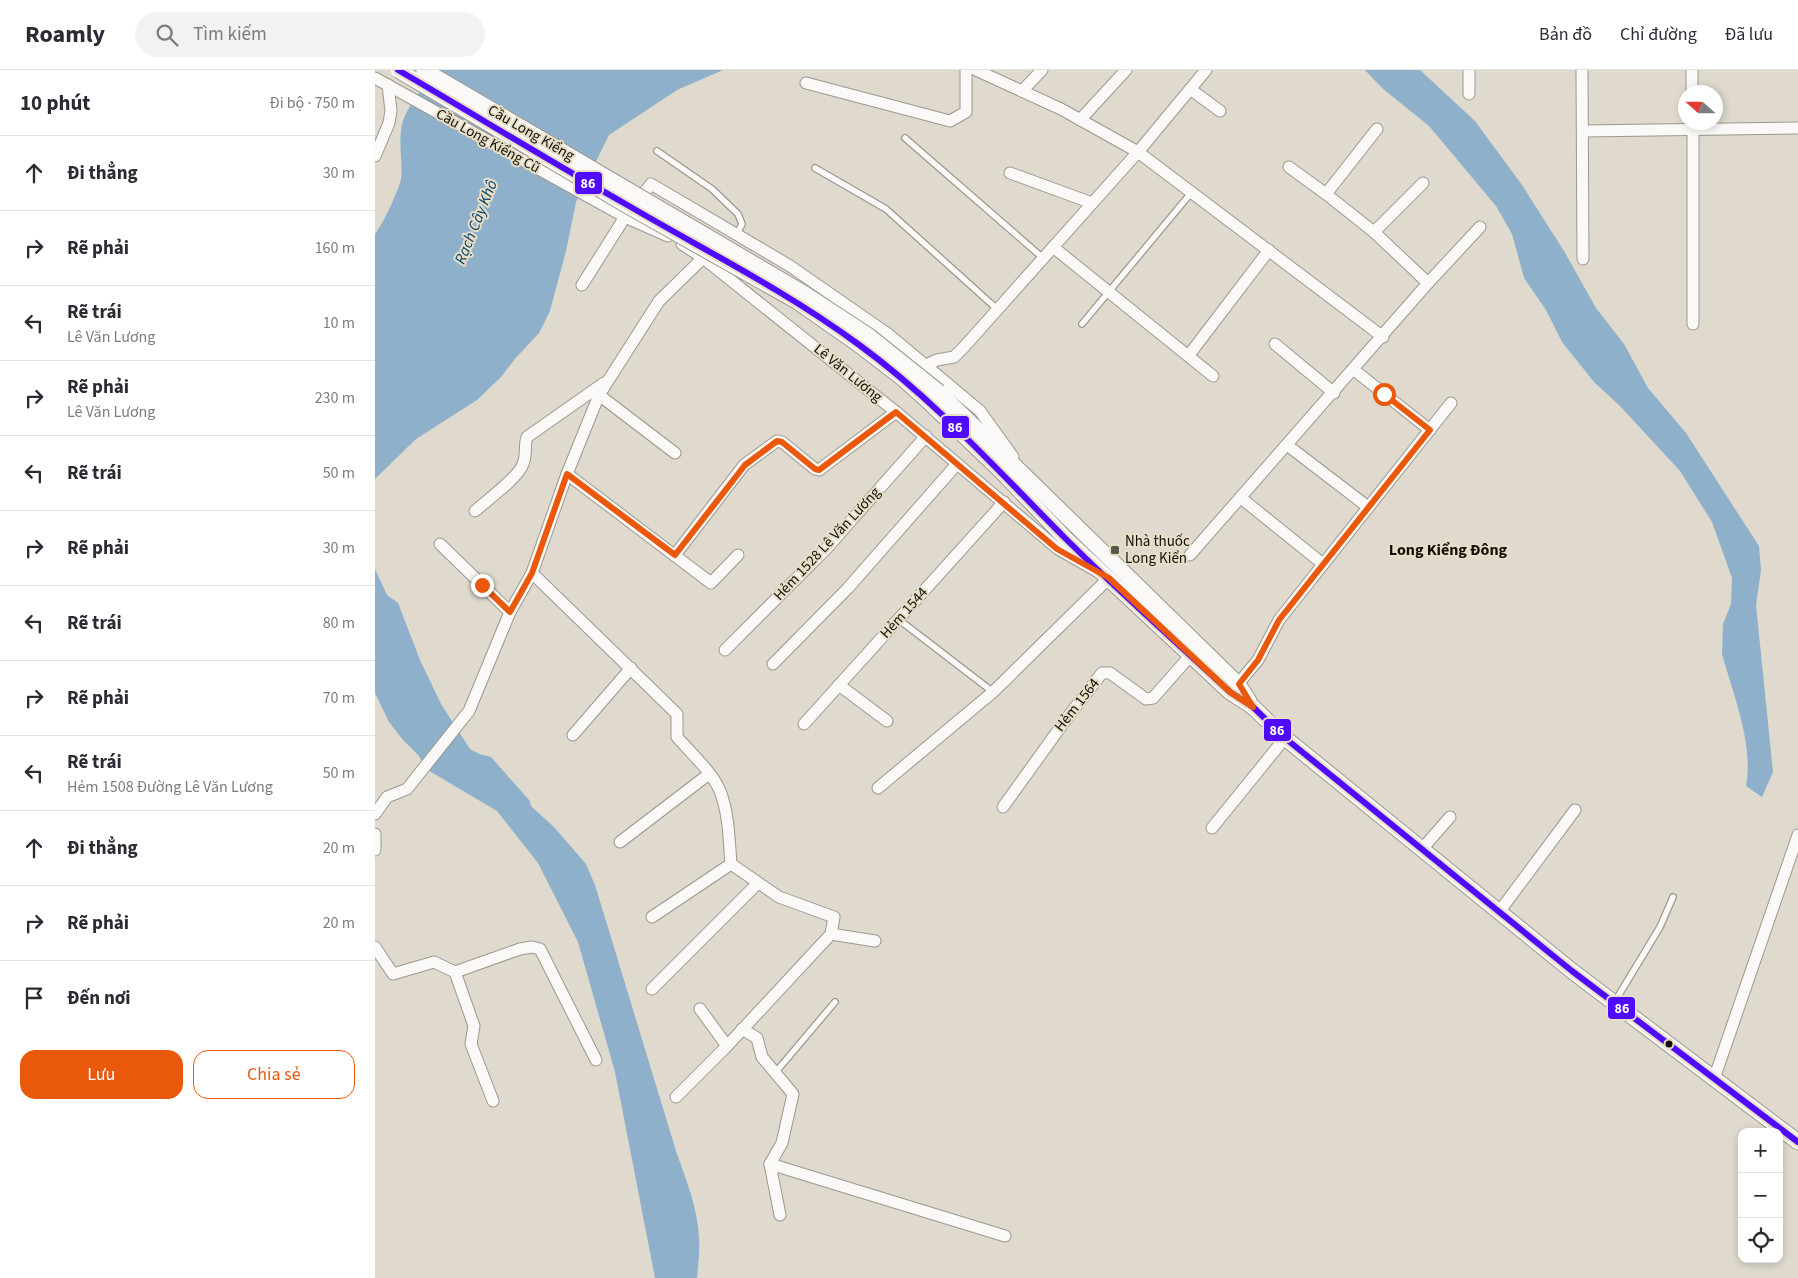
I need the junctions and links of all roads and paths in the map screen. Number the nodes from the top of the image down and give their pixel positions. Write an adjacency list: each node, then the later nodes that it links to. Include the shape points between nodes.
1 (397, 70): 13 (street); 62 (main road, Cầu Long Kiểng, bridge, via 797,302 901,377)
2 (424, 70): 62 (main road, Cầu Long Kiểng, bridge, via 805,294 869,336)
3 (968, 70): 12 (street, via 966,112 950,121)
4 (976, 70): 16 (street)
5 (1042, 70): 16 (street)
6 (1126, 70): 19 (street)
7 (1206, 70): 15 (street)
8 (1469, 70): 17 (street)
9 (1582, 70): 25 (street)
10 (1692, 70): 14 (street)
11 (375, 78): 13 (street)
12 (806, 83)
13 (388, 85): 29 (street, via 390,117); 37 (street, Cầu Long Kiểng Cũ)
14 (1693, 85)
15 (1190, 89): 18 (street); 28 (street)
16 (1022, 92): 19 (street)
17 (1469, 94)
18 (1220, 111)
19 (1080, 120): 28 (street)
20 (1678, 127): 25 (street)
21 (1723, 127): 22 (street)
22 (1798, 128)
23 (1377, 129): 35 (street)
24 (1693, 130): 52 (street)
25 (1583, 131): 46 (street)
26 (905, 138): 45 (lane)
27 (657, 151): 41 (lane, via 712,189 738,214 742,224)
28 (1138, 152): 34 (street); 36 (street)
29 (375, 156)
30 (1289, 167): 35 (street)
31 (815, 168): 50 (lane, via 886,209)
32 (1010, 173): 36 (street)
33 (1423, 183): 40 (street)
34 (1191, 193): 43 (street); 49 (lane)
35 (1326, 194): 40 (street)
36 (1092, 203): 42 (street)
37 (602, 204): 38 (street, Lê Văn Lương)
38 (625, 217): 41 (street, Lê Văn Lương, via 651,184); 44 (street, Lê Văn Lương, via 667,235); 48 (street)
39 (1480, 227): 47 (street)
40 (1374, 232): 47 (street)
41 (737, 234): 56 (street, Lê Văn Lương, via 824,288)
42 (1053, 247): 45 (street); 49 (street)
43 (1269, 250): 53 (street); 55 (street)
44 (703, 258): 59 (street, via 659,301); 64 (street, Lê Văn Lương)
45 (1043, 258): 50 (street)
46 (1583, 259)
47 (1428, 283): 53 (street)
48 (582, 285)
49 (1109, 291): 51 (lane); 55 (street)
50 (997, 309): 56 (street, via 953,357)
51 (1081, 324)
52 (1693, 324)
53 (1383, 337): 57 (street)
54 (1275, 344): 60 (street)
55 (1189, 355): 58 (street)
56 (925, 365): 71 (street, Lê Văn Lương, via 979,411)
57 (1354, 370): 60 (street); 65 (street)
58 (1213, 376)
59 (608, 381): 61 (street); 75 (street, via 527,437 523,464 516,474)
60 (1334, 393): 67 (street)
61 (599, 395): 68 (street); 70 (street)
62 (935, 397): 71 (main road, Lê Văn Lương); 82 (main road, Lê Văn Lương, via 1066,540)
63 (1451, 403): 65 (street)
64 (896, 412): 66 (street, Lê Văn Lương); 78 (street, via 819,470 777,441 745,465)
65 (1430, 430): 74 (street)
66 (926, 436): 69 (street, Lê Văn Lương); 85 (street, Hẻm 1528 Lê Văn Lương, via 826,549)
67 (1287, 445): 72 (street); 74 (street)
68 (675, 453)
69 (957, 464): 73 (street, Lê Văn Lương); 87 (street, via 848,588)
70 (567, 474): 78 (street); 81 (street)
71 (1027, 477): 89 (main road, Lê Văn Lương)
72 (1241, 498): 79 (street); 80 (street)
73 (1004, 502): 82 (street, Lê Văn Lương, via 1057,549); 84 (street, Hẻm 1544)
74 (1368, 507): 80 (street)
75 (475, 511)
76 (440, 544): 83 (street)
77 (738, 554): 78 (street, via 711,583)
78 (675, 555)
79 (1190, 555)
80 (1323, 564): 89 (street, via 1279,620 1258,660)
81 (532, 573): 83 (street); 88 (street)
82 (1109, 578): 86 (main road, Lê Văn Lương); 91 (street)
83 (510, 612): 101 (street, via 469,711 407,789 387,797)
84 (898, 619): 90 (street, Hẻm 1544); 91 (lane)
85 (725, 650)
86 (1190, 656): 92 (main road, Lê Văn Lương, via 1230,692); 99 (street, Hẻm 1564, via 1153,698 1146,699 1110,673 1102,673)
87 (773, 664)
88 (631, 668): 95 (street); 97 (street, via 677,714 677,737)
89 (1239, 684): 92 (main road, Lê Văn Lương)
90 (839, 685): 93 (street); 94 (street, Hẻm 1544)
91 (993, 692): 98 (street)
92 (1253, 707): 96 (main road, Lê Văn Lương)
93 (887, 721)
94 (804, 724)
95 (573, 735)
96 (1285, 738): 103 (street); 107 (main road, Lê Văn Lương)
97 (709, 774): 106 (street); 109 (street, via 720,790 726,814)
98 (878, 788)
99 (1003, 807)
100 (1575, 810): 112 (street)
101 (375, 814)
102 (1449, 819): 107 (street)
103 (1212, 828)
104 (375, 834): 108 (street)
105 (1798, 835): 126 (street)
106 (620, 842)
107 (1424, 847): 112 (main road, Lê Văn Lương)
108 (375, 850)
109 (731, 864): 110 (street); 113 (street)
110 (758, 883): 114 (street, via 779,897 834,918); 118 (street)
111 (1673, 897): 120 (lane, via 1660,927)
112 (1501, 909): 120 (main road, Lê Văn Lương)
113 (652, 918)
114 (831, 934): 115 (street); 122 (street)
115 (875, 941)
116 (375, 946): 117 (street, via 393,974 434,962)
117 (455, 972): 124 (street, via 520,949 540,949); 128 (street, via 474,1026 471,1044)
118 (653, 989)
119 (835, 1002): 125 (lane)
120 (1614, 1003): 126 (main road, Lê Văn Lương)
121 (700, 1009): 123 (street)
122 (742, 1030): 123 (street); 125 (street, via 757,1038 762,1057)
123 (727, 1046): 127 (street)
124 (596, 1060)
125 (775, 1073): 130 (street, via 793,1094 782,1143)
126 (1714, 1078): 129 (main road, Lê Văn Lương)
127 (676, 1097)
128 (493, 1101)
129 (1798, 1142)
130 (770, 1164): 131 (street); 132 (street)
131 (780, 1215)
132 (1005, 1236)

